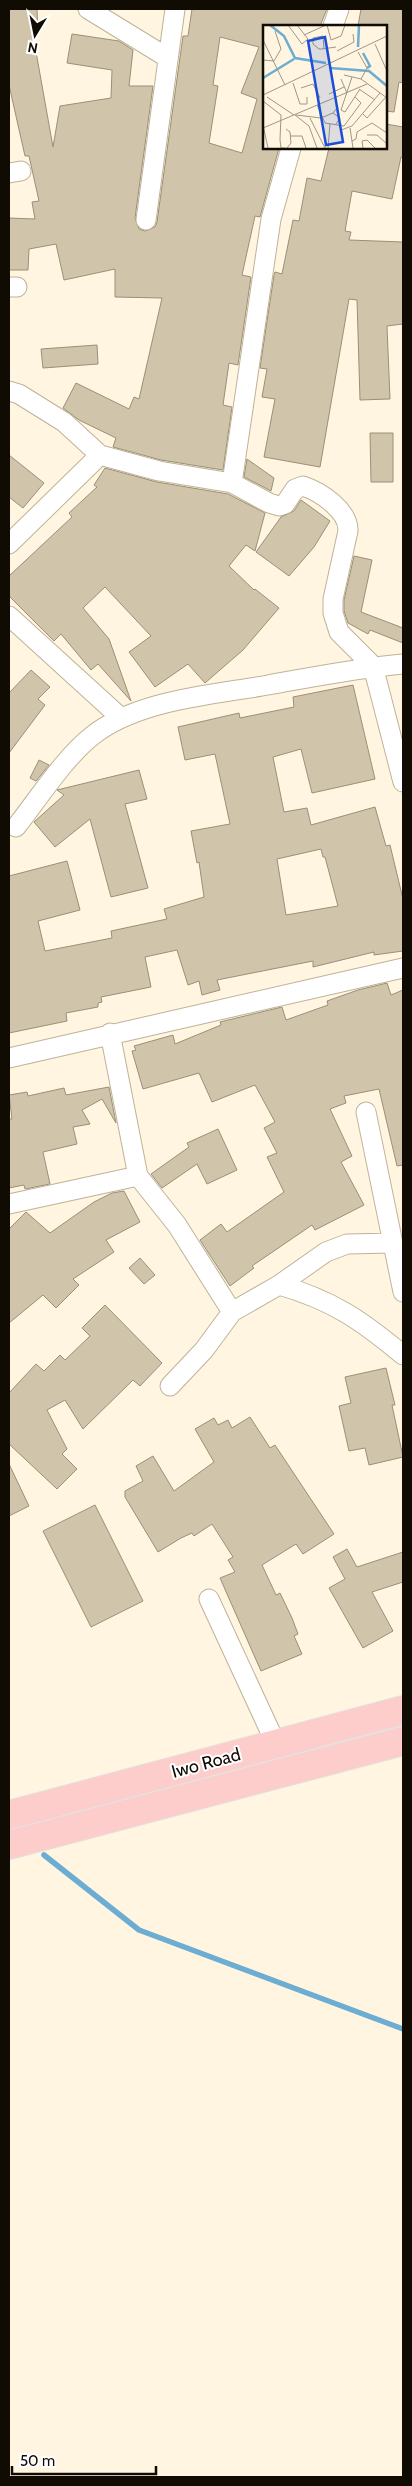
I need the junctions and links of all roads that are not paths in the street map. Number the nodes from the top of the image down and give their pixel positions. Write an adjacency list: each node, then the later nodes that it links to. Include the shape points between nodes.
1 (88, 9): 5 (street)
2 (175, 9): 5 (street)
3 (339, 9): 4 (street)
4 (333, 25)
5 (168, 58): 7 (street)
6 (291, 149): 10 (street, via 271,218)
7 (146, 220)
8 (9, 391): 9 (street, via 64,422)
9 (100, 455): 10 (street, via 159,471); 11 (street)
10 (232, 483): 14 (street, via 279,506 285,504 295,489 303,486 312,489 349,521 333,613 339,632)
11 (9, 544)
12 (9, 616): 15 (street)
13 (403, 664): 14 (street)
14 (373, 666): 15 (street, via 148,707); 16 (street)
15 (120, 718): 17 (street, via 91,737)
16 (403, 782)
17 (16, 827)
18 (403, 968): 19 (street)
19 (110, 1033): 20 (street); 22 (street)
20 (9, 1058)
21 (366, 1112): 24 (street)
22 (138, 1176): 23 (street); 27 (street, via 177,1225)
23 (9, 1204)
24 (392, 1243): 25 (street, via 347,1244 326,1252); 26 (street)
25 (279, 1286): 27 (street); 28 (street, via 324,1300 360,1320)
26 (403, 1292)
27 (232, 1312): 29 (street, via 204,1350)
28 (403, 1355)
29 (170, 1386)
30 (209, 1599): 33 (street)
31 (403, 1710): 33 (main road, Iwo Road)
32 (403, 1741): 35 (main road, Iwo Road)
33 (276, 1744): 34 (main road, Iwo Road)
34 (9, 1815)
35 (9, 1845)

